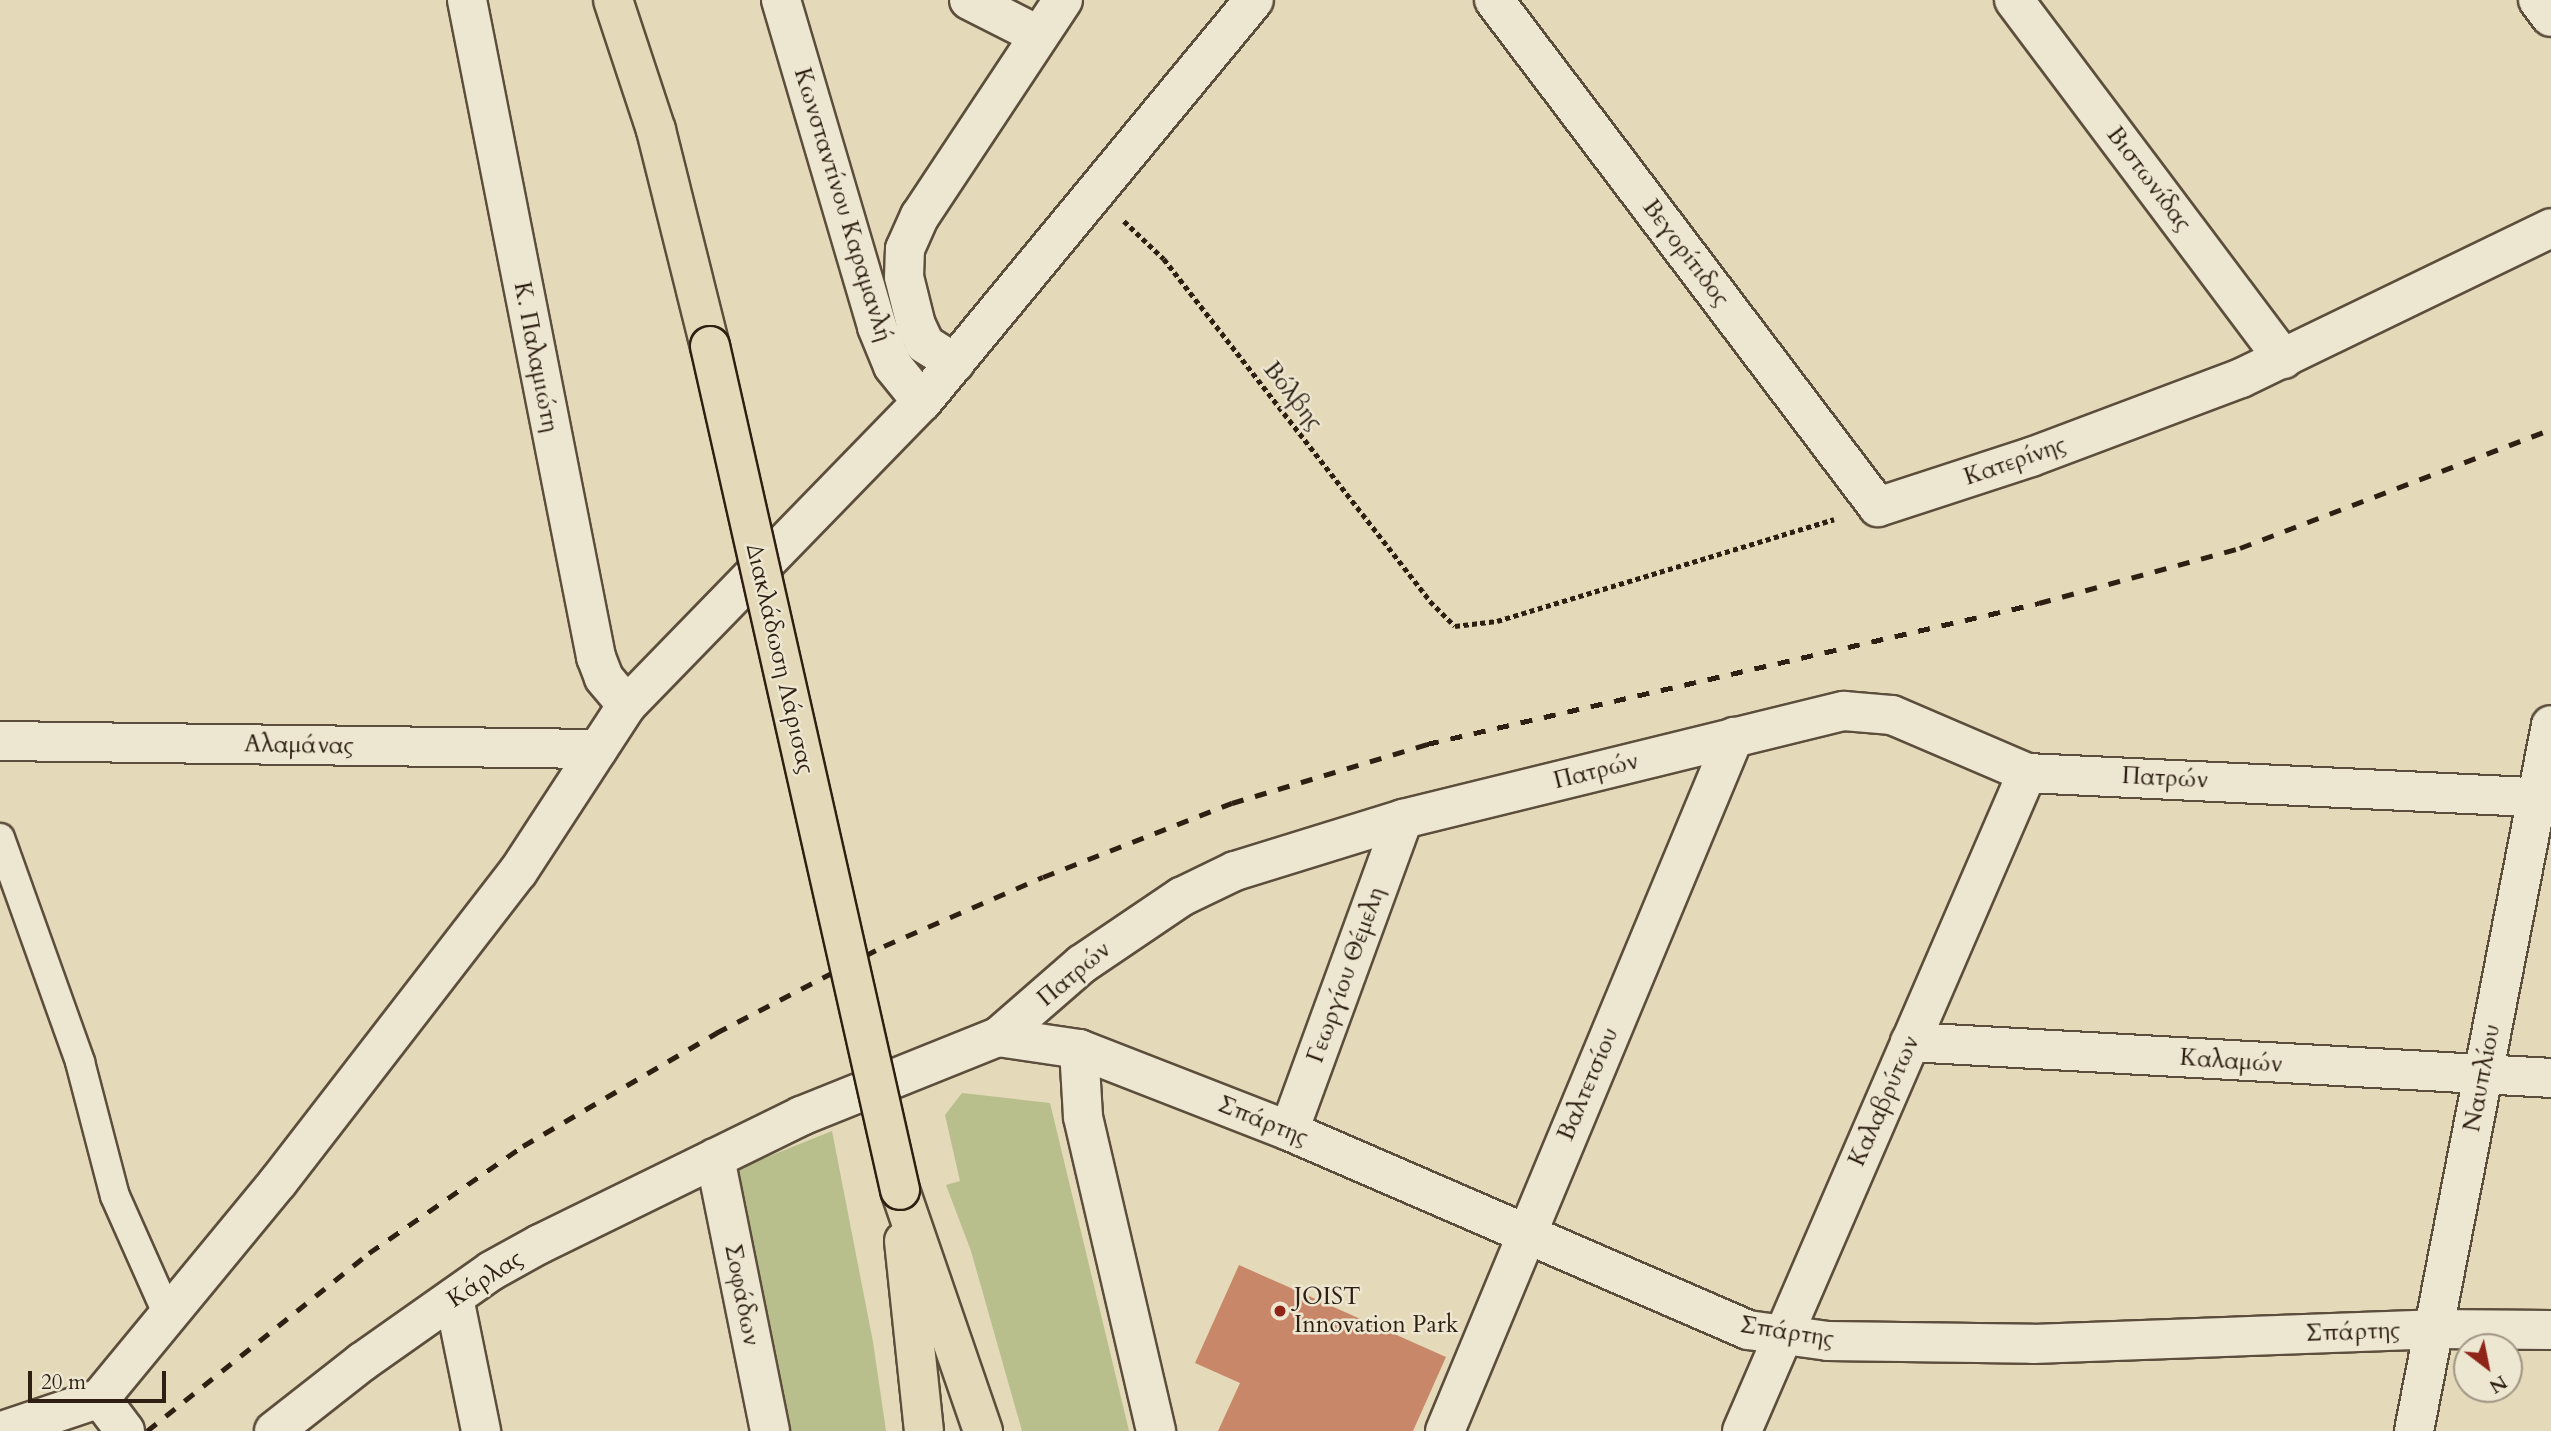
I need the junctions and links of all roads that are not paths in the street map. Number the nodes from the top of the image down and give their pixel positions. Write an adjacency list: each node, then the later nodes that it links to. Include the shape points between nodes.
1 (467, 0): 19 (street, Κ. Παλαμιώτη, via 583,599 604,678)
2 (613, 0): 13 (main road)
3 (636, 0): 13 (main road)
4 (782, 0): 17 (street, Κωνσταντίνου Καραμανλή, via 877,327 893,366)
5 (969, 0): 12 (street)
6 (1063, 0): 12 (street)
7 (1254, 0): 16 (street)
8 (1494, 0): 18 (street, Βεγορίτιδος)
9 (2014, 0): 15 (street, Βιστωνίδας)
10 (2538, 0): 11 (street)
11 (2551, 18)
12 (1038, 35): 16 (street, via 920,216 905,249 904,277 920,335 925,344)
13 (656, 130): 35 (main road, Διακλάδωση Λάρισας, bridge, via 710,346)
14 (2551, 228): 15 (street, Κατερίνης)
15 (2284, 359): 18 (street, Κατερίνης, via 2031,457)
16 (955, 363): 17 (street)
17 (922, 402): 19 (street)
18 (1878, 507)
19 (627, 705): 23 (street)
20 (2551, 725): 25 (street, Ναυπλίου)
21 (1734, 737): 24 (street, Πατρών, via 1826,713 1867,711 1922,726); 26 (street, Πατρών); 36 (street, Βαλτετσίου)
22 (0, 741): 23 (street, Αλαμάνας)
23 (598, 749): 38 (street, via 518,872 278,1182)
24 (2027, 772): 25 (street, Πατρών); 29 (street, Καλαβρύτων)
25 (2544, 798): 31 (street, Ναυπλίου)
26 (1403, 819): 28 (street, Πατρών, via 1235,871 1181,897 1082,964); 33 (street, Γεωργίου Θέμελη)
27 (0, 838): 38 (lane, via 80,1062 115,1196)
28 (998, 1037): 30 (street, Σπάρτης); 34 (street, Πατρών, via 820,1107)
29 (1910, 1042): 31 (street, Καλαμών); 41 (street, Καλαβρύτων)
30 (1079, 1049): 33 (street, Σπάρτης); 50 (street, via 1083,1116)
31 (2482, 1076): 32 (street, Καλαμών); 39 (street, Ναυπλίου)
32 (2551, 1079)
33 (1289, 1131): 36 (street, Σπάρτης)
34 (715, 1158): 37 (street, Κάρλας, via 540,1244); 47 (street, Σοφάδων)
35 (900, 1190): 48 (main road, Διακλάδωση Λάρισας); 49 (main road, Διακλάδωση Λάρισας)
36 (1524, 1234): 41 (street, Σπάρτης, via 1748,1331); 51 (street, Βαλτετσίου)
37 (454, 1298): 45 (street, Κάρλας); 46 (street)
38 (167, 1313): 42 (street)
39 (2435, 1329): 40 (street, Σπάρτης); 41 (street, Σπάρτης, via 2033,1344); 53 (street, Ναυπλίου)
40 (2551, 1330)
41 (1781, 1336): 52 (street, Καλαβρύτων)
42 (100, 1398): 43 (street); 44 (street)
43 (2, 1431)
44 (125, 1431)
45 (274, 1431)
46 (481, 1431)
47 (770, 1431)
48 (923, 1431)
49 (983, 1431)
50 (1156, 1431)
51 (1445, 1431)
52 (1742, 1431)
53 (2414, 1431)

